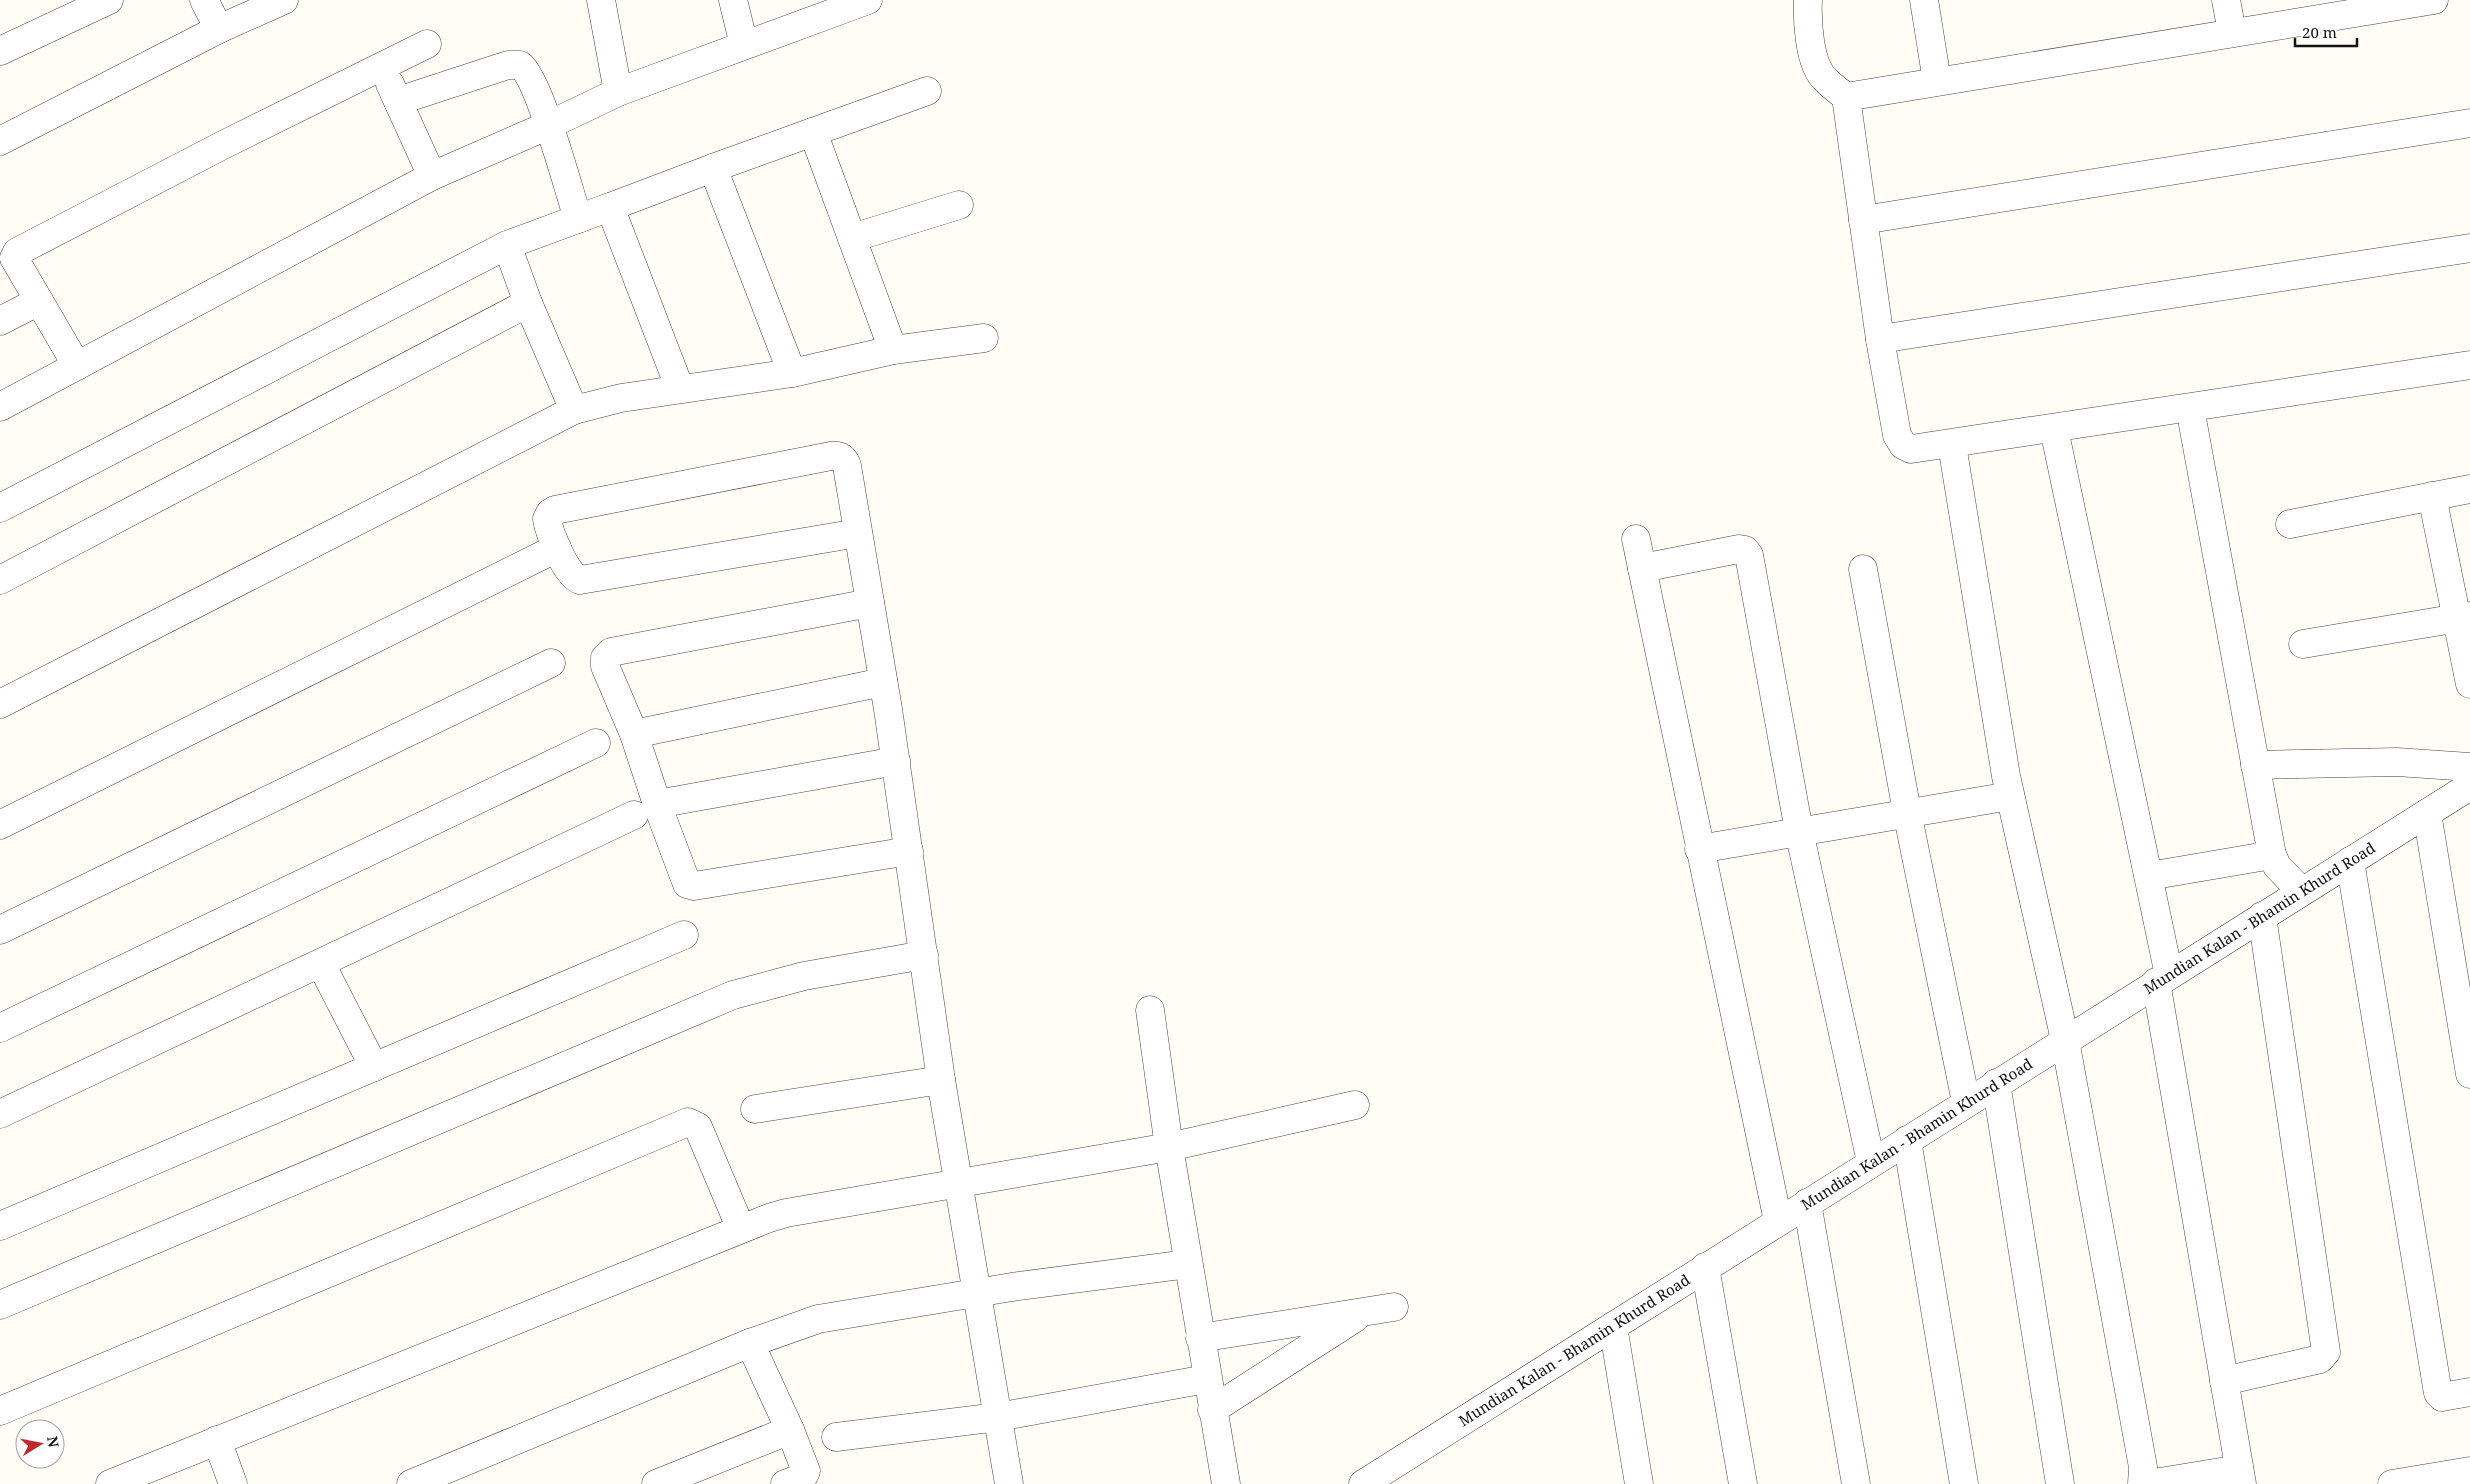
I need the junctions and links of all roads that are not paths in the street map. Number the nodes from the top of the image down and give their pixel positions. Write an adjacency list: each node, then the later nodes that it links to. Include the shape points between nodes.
1 (109, 0): 16 (street)
2 (204, 0): 12 (street)
3 (284, 0): 12 (street)
4 (601, 0): 20 (street)
5 (733, 0): 15 (street)
6 (1808, 0): 21 (street, via 1810,40 1818,70 1824,79)
7 (1924, 0): 18 (street)
8 (2226, 0): 13 (street)
9 (2434, 0): 11 (street)
10 (854, 2): 15 (street)
11 (2344, 7): 13 (street)
12 (219, 29): 26 (street)
13 (2232, 32): 18 (street)
14 (427, 44): 17 (street)
15 (744, 45): 20 (street)
16 (0, 51)
17 (382, 66): 22 (street); 36 (street, via 17,252)
18 (1937, 81): 21 (street)
19 (927, 91): 25 (street)
20 (618, 92): 24 (street)
21 (1846, 96): 32 (street)
22 (398, 101): 24 (street, via 508,65 520,65 527,72); 28 (street)
23 (2470, 123): 32 (street)
24 (549, 125): 28 (street); 31 (street)
25 (813, 132): 27 (street); 33 (street)
26 (0, 141)
27 (713, 168): 30 (street); 45 (street)
28 (432, 176): 44 (street)
29 (959, 205): 33 (street)
30 (610, 207): 31 (street); 46 (street)
31 (578, 219): 34 (street)
32 (1863, 220): 41 (street)
33 (852, 238): 42 (street)
34 (507, 245): 38 (street); 54 (street)
35 (2470, 248): 41 (street)
36 (10, 272): 37 (street)
37 (39, 301): 39 (street); 44 (street)
38 (528, 303): 49 (street); 61 (street)
39 (0, 321)
40 (984, 338): 42 (street)
41 (1880, 339): 51 (street, via 1897,435 1903,445 1919,450)
42 (893, 350): 45 (street)
43 (2470, 365): 48 (street)
44 (77, 366): 47 (street)
45 (792, 373): 46 (street)
46 (680, 389): 49 (street, via 596,403)
47 (0, 407)
48 (2190, 408): 50 (street); 72 (street)
49 (574, 410): 68 (street)
50 (2054, 429): 51 (street); 85 (street)
51 (1952, 444): 75 (street)
52 (2470, 489): 53 (street)
53 (2432, 496): 55 (street); 63 (street)
54 (0, 508)
55 (2290, 524)
56 (858, 533): 58 (street, via 580,580 571,574); 58 (street, via 847,466 845,460 836,455 555,510 547,521); 62 (street)
57 (1636, 539): 59 (street)
58 (557, 548): 79 (street)
59 (1642, 568): 80 (street, via 1740,549 1749,555); 81 (street)
60 (1863, 569): 77 (street)
61 (0, 580)
62 (870, 603): 66 (street); 69 (street, via 611,652 605,658 605,666)
63 (2464, 618): 64 (street); 67 (street)
64 (2303, 644)
65 (551, 663): 88 (street)
66 (884, 682): 69 (street); 71 (street)
67 (2470, 684)
68 (0, 704)
69 (634, 734): 76 (street)
70 (596, 743): 94 (street)
71 (896, 761): 76 (street); 82 (street)
72 (2255, 765): 73 (street, via 2397,762); 83 (street)
73 (2470, 767)
74 (2470, 786): 78 (street, Mundian Kalan - Bhamin Khurd Road)
75 (2010, 796): 77 (street); 95 (street)
76 (646, 809): 82 (street, via 685,883 690,886); 91 (street)
77 (1907, 812): 80 (street); 100 (street)
78 (2427, 813): 84 (street, Mundian Kalan - Bhamin Khurd Road); 97 (street)
79 (0, 825)
80 (1800, 831): 81 (street); 106 (street)
81 (1699, 849): 109 (street)
82 (909, 851): 90 (street)
83 (2272, 855): 85 (street); 86 (street, via 2277,866)
84 (2350, 861): 86 (street, Mundian Kalan - Bhamin Khurd Road); 123 (street, via 2438,1393 2447,1397)
85 (2148, 876): 92 (street)
86 (2301, 891): 87 (street, Mundian Kalan - Bhamin Khurd Road)
87 (2262, 916): 92 (street, Mundian Kalan - Bhamin Khurd Road); 122 (street, via 2326,1352 2320,1359)
88 (0, 930)
89 (684, 935): 96 (street)
90 (924, 955): 98 (street); 115 (street, via 804,976 732,995)
91 (321, 964): 96 (street); 103 (street)
92 (2163, 978): 95 (street, Mundian Kalan - Bhamin Khurd Road); 122 (street)
93 (1150, 1010): 105 (street)
94 (0, 1028)
95 (2065, 1040): 99 (street, Mundian Kalan - Bhamin Khurd Road); 146 (street, via 2143,1467)
96 (374, 1067): 110 (street)
97 (2470, 1074)
98 (941, 1080): 102 (street); 107 (street)
99 (1996, 1083): 100 (street, Mundian Kalan - Bhamin Khurd Road); 145 (street)
100 (1966, 1102): 104 (street, Mundian Kalan - Bhamin Khurd Road)
101 (1355, 1105): 105 (street)
102 (755, 1109)
103 (0, 1114)
104 (1907, 1140): 106 (street, Mundian Kalan - Bhamin Khurd Road); 144 (street)
105 (1169, 1147): 107 (street); 112 (street)
106 (1871, 1162): 108 (street, Mundian Kalan - Bhamin Khurd Road)
107 (958, 1184): 111 (street, via 786,1213); 114 (street)
108 (1807, 1203): 109 (street, Mundian Kalan - Bhamin Khurd Road); 143 (street)
109 (1778, 1221): 113 (street, Mundian Kalan - Bhamin Khurd Road)
110 (0, 1226)
111 (741, 1229): 125 (street, via 698,1127 688,1122); 129 (street)
112 (1188, 1264): 114 (street); 119 (street)
113 (1706, 1267): 118 (street, Mundian Kalan - Bhamin Khurd Road); 142 (street)
114 (976, 1293): 120 (street, via 818,1319); 126 (street)
115 (0, 1305)
116 (1394, 1307): 117 (street)
117 (1364, 1312): 119 (street); 124 (street)
118 (1613, 1326): 133 (street, Mundian Kalan - Bhamin Khurd Road); 141 (street)
119 (1200, 1338): 121 (street)
120 (750, 1343): 127 (street); 136 (street)
121 (1206, 1379): 124 (street); 126 (street)
122 (2224, 1381): 131 (street)
123 (2470, 1392)
124 (1212, 1410): 140 (street)
125 (0, 1411)
126 (998, 1418): 128 (street); 139 (street)
127 (790, 1430): 137 (street); 138 (street, via 806,1471 803,1476)
128 (836, 1437)
129 (216, 1440): 134 (street); 135 (street)
130 (2470, 1471): 148 (street)
131 (2241, 1477): 132 (street)
132 (2199, 1480): 147 (street)
133 (1374, 1481)
134 (110, 1484)
135 (233, 1484)
136 (412, 1484)
137 (656, 1484)
138 (785, 1484)
139 (1009, 1484)
140 (1226, 1484)
141 (1639, 1484)
142 (1743, 1484)
143 (1856, 1484)
144 (1964, 1484)
145 (2060, 1484)
146 (2142, 1484)
147 (2148, 1484)
148 (2392, 1484)

